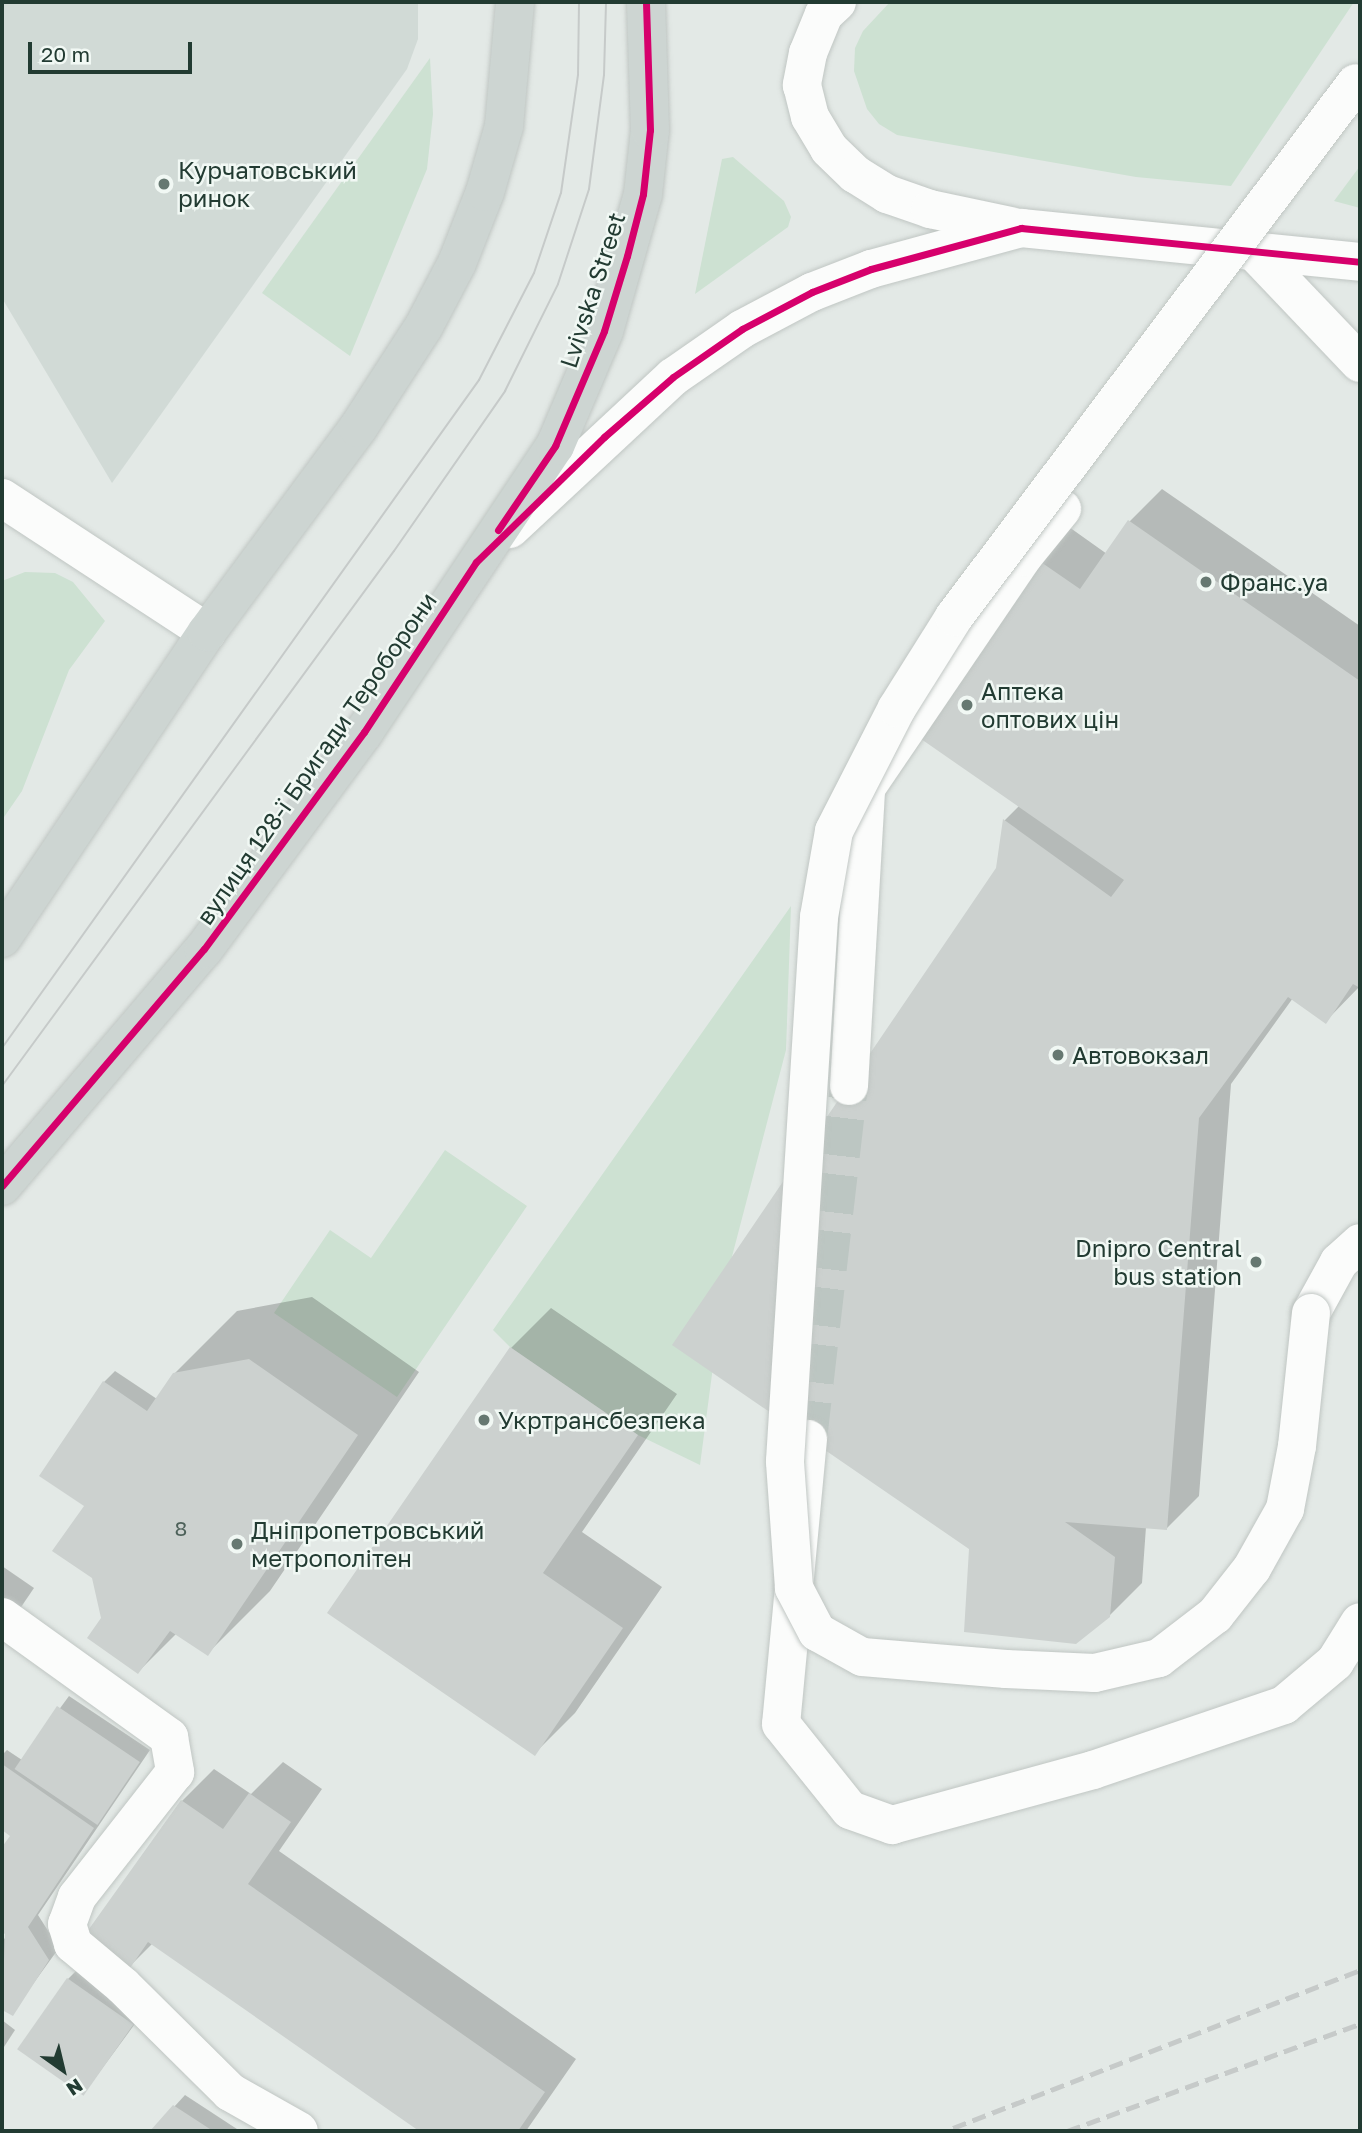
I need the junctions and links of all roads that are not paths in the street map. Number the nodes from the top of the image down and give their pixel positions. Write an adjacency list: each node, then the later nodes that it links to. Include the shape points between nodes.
1 (515, 2): 12 (main road, via 504,127 457,263 424,326 358,428)
2 (646, 2): 11 (main road, Lvivska Street, via 650,130 643,194 627,256 604,331 555,446)
3 (837, 2): 6 (street, via 824,14 802,85 810,117 829,149 855,174 887,194 930,209)
4 (1358, 80): 5 (street, bridge)
5 (1273, 198): 14 (street, bridge, via 866,789); 16 (street, bridge, via 954,617 897,708 834,831 819,917 785,1461 794,1588 817,1632 862,1657 1006,1670 1095,1673 1158,1658 1215,1615 1252,1568 1285,1509 1297,1446 1311,1313 1339,1262)
6 (1021, 228): 7 (street, вулиця 128-ї Бригади Тероборони); 11 (street, вулиця 128-ї Бригади Тероборони, via 872,269 812,292 742,329 673,377 604,437)
7 (1256, 255): 8 (street, вулиця 128-ї Бригади Тероборони); 9 (street)
8 (1360, 262)
9 (1360, 363)
10 (2, 498): 12 (street)
11 (476, 562): 15 (main road, вулиця 128-ї Бригади Тероборони, via 364,732 204,949)
12 (207, 632): 13 (main road)
13 (2, 939)
14 (849, 1086)
15 (6, 1169)
16 (1360, 1243)
17 (808, 1440): 19 (street, via 781,1724 850,1810 892,1825 1093,1770 1284,1705 1335,1661)
18 (2, 1617): 20 (street, via 169,1737 175,1772 76,1898 66,1924 73,1944 230,2092)
19 (1360, 1622)
20 (299, 2131)

